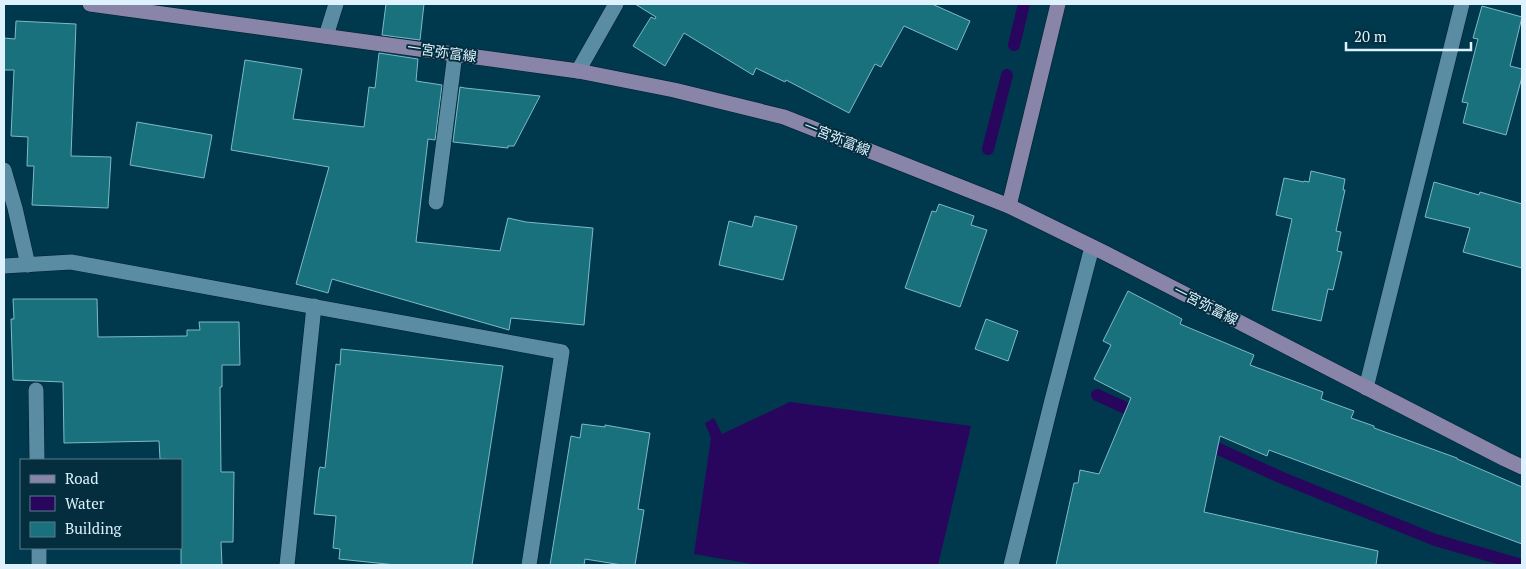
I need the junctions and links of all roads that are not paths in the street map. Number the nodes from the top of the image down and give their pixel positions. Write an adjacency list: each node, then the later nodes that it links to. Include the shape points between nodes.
1 (90, 4): 6 (main road, 一宮弥富線)
2 (336, 4): 6 (street)
3 (616, 4): 8 (street)
4 (1058, 4): 11 (main road)
5 (1462, 4): 16 (street)
6 (326, 36): 7 (main road, 一宮弥富線)
7 (455, 54): 8 (main road, 一宮弥富線); 10 (street)
8 (578, 71): 11 (main road, 一宮弥富線, via 784,117)
9 (4, 170): 13 (street)
10 (436, 202)
11 (1009, 206): 12 (main road, 一宮弥富線)
12 (1092, 247): 16 (main road, 一宮弥富線); 24 (street)
13 (28, 265): 14 (street); 15 (street, via 71,262)
14 (4, 266)
15 (314, 306): 22 (street); 23 (street, via 562,352)
16 (1366, 388): 19 (main road, 一宮弥富線)
17 (36, 390): 18 (street)
18 (38, 459)
19 (1522, 467)
20 (39, 549): 21 (street)
21 (39, 565)
22 (287, 565)
23 (529, 565)
24 (1011, 565)

